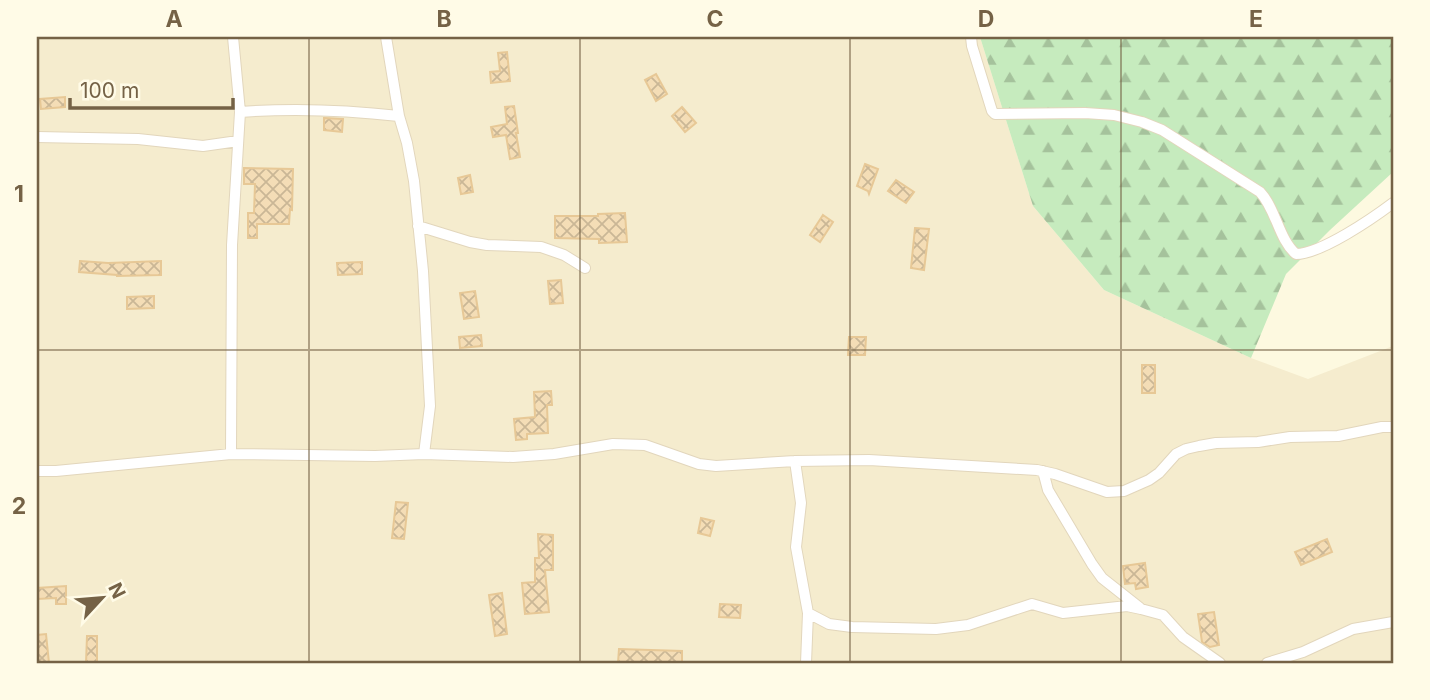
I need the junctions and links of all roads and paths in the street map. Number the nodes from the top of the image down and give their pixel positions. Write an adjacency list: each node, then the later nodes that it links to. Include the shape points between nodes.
1 (233, 37): 4 (street)
2 (386, 37): 5 (street)
3 (971, 37): 8 (street, via 997,116 1114,115 1163,130 1260,192 1296,254 1316,250)
4 (240, 112): 5 (street, via 277,109); 7 (street)
5 (399, 116): 9 (street, via 411,161)
6 (37, 137): 7 (street, via 203,146)
7 (238, 141): 12 (street, via 232,245)
8 (1393, 203)
9 (418, 226): 10 (street, via 487,245 541,247); 13 (street, via 430,406)
10 (585, 268)
11 (1393, 427): 16 (street, via 1186,449 1149,480 1124,491 1107,492)
12 (231, 454): 13 (street); 15 (street)
13 (424, 454): 14 (street, via 513,457 613,444 645,445 716,467)
14 (795, 461): 16 (street, via 869,460); 18 (street, via 801,503 796,547)
15 (37, 471)
16 (1043, 471): 17 (street, via 1048,490 1091,564)
17 (1141, 609): 18 (street, via 1127,606 1063,613 1032,604 968,625 936,629 852,627 829,624); 21 (street, via 1163,615 1183,637)
18 (808, 613): 20 (street)
19 (1393, 622): 22 (street, via 1353,629)
20 (806, 663)
21 (1220, 663)
22 (1267, 663)

